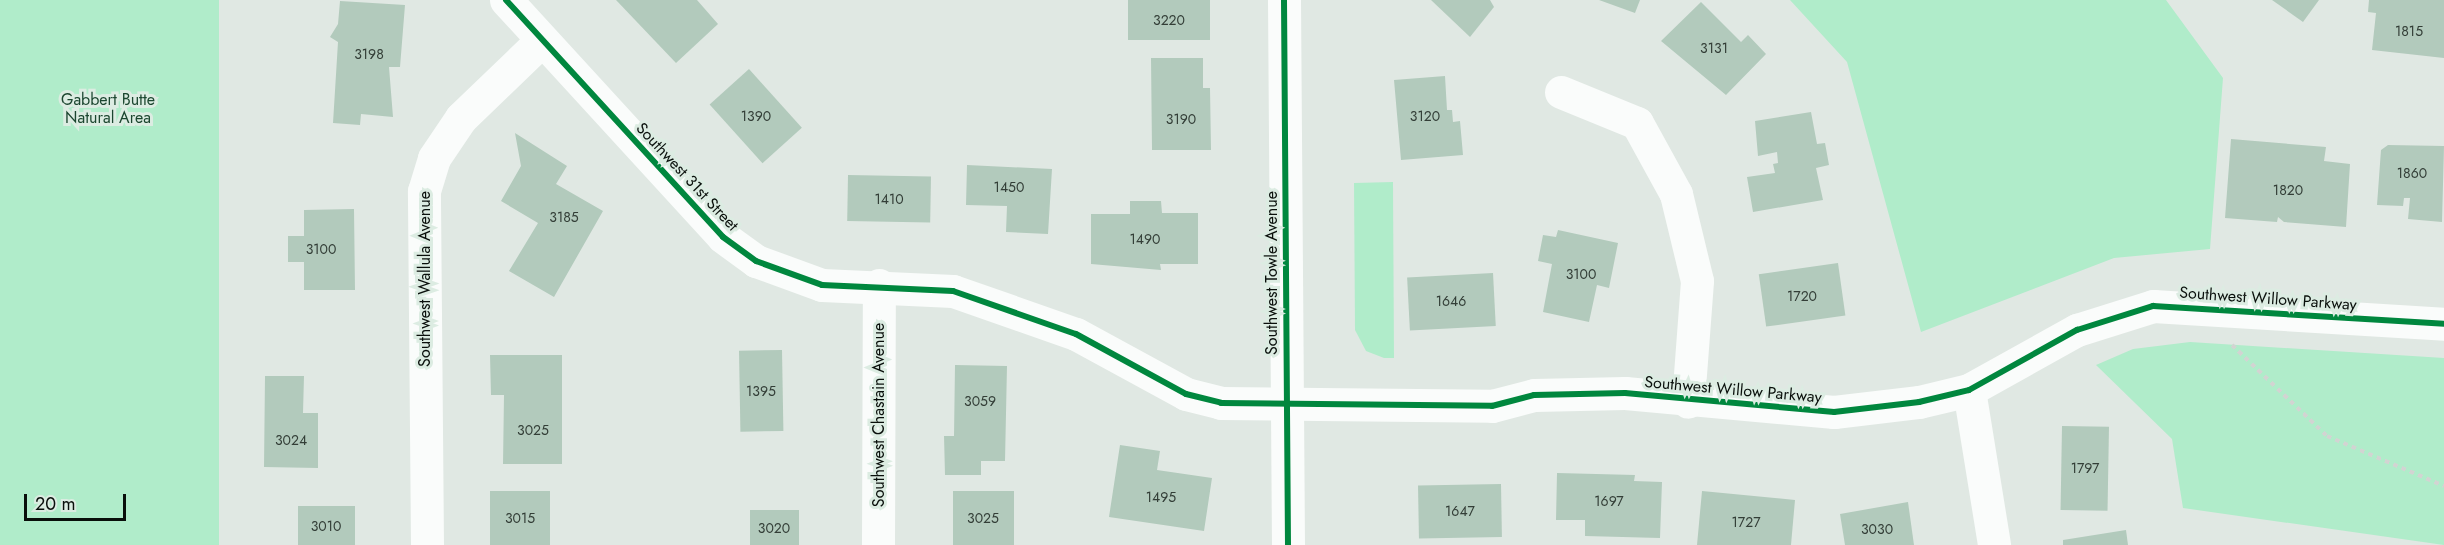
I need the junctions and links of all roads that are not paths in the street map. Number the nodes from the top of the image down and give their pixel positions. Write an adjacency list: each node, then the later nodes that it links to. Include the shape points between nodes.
1 (506, 0): 3 (street)
2 (1284, 0): 9 (street, Southwest Towle Avenue)
3 (542, 40): 5 (street, Southwest 31st Street, via 723,237 756,261 822,285); 10 (street, Southwest Wallula Avenue, via 461,118 434,158 424,191)
4 (1561, 92): 8 (street, via 1637,123 1676,194 1697,281)
5 (879, 285): 9 (street, Southwest 31st Street, via 953,291 1029,315 1076,334 1186,394 1221,403); 11 (street, Southwest Chastain Avenue)
6 (2444, 324): 7 (street, Southwest Willow Parkway, via 2153,306 2114,314)
7 (1969, 390): 8 (street, Southwest Willow Parkway, via 1919,402 1834,412); 13 (street)
8 (1688, 402): 9 (street, Southwest Willow Parkway, via 1625,393 1534,396 1492,406)
9 (1287, 405): 12 (street, Southwest Towle Avenue)
10 (427, 545)
11 (878, 545)
12 (1288, 545)
13 (1994, 545)

